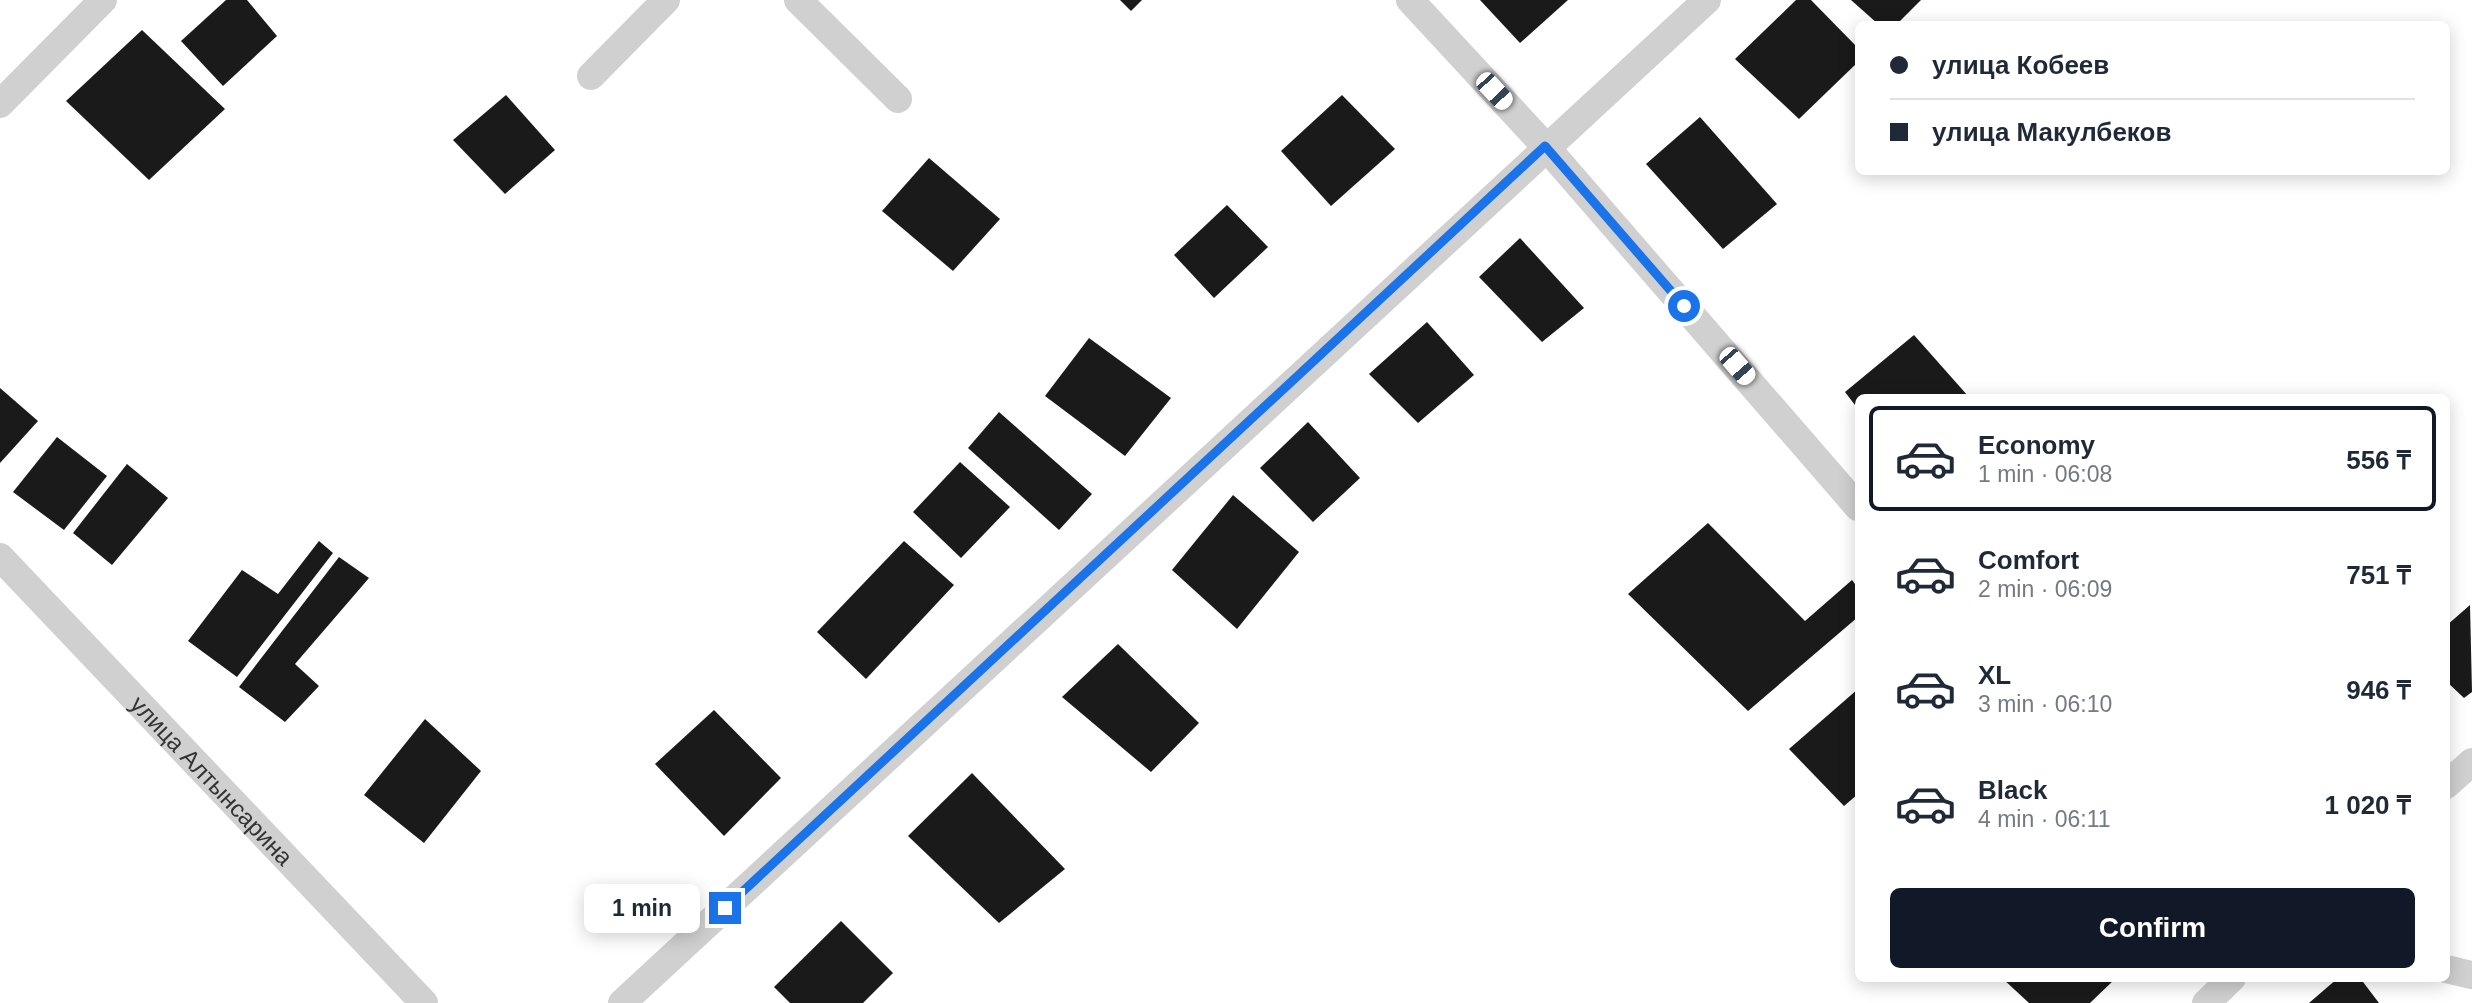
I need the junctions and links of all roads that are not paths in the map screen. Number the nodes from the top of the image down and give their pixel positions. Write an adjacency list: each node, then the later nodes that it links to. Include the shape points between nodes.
1 (103, 0): 8 (street)
2 (666, 0): 6 (street)
3 (798, 0): 7 (street)
4 (1409, 0): 9 (street)
5 (1707, 0): 9 (street)
6 (591, 76)
7 (898, 99)
8 (0, 104)
9 (1545, 146): 10 (street); 18 (street)
10 (1855, 504)
11 (0, 557): 17 (street, улица Алтынсарина)
12 (2472, 762): 13 (street)
13 (2450, 781)
14 (2450, 970): 15 (street)
15 (2472, 975)
16 (2227, 982): 19 (street)
17 (424, 1003)
18 (622, 1003)
19 (2206, 1003)

